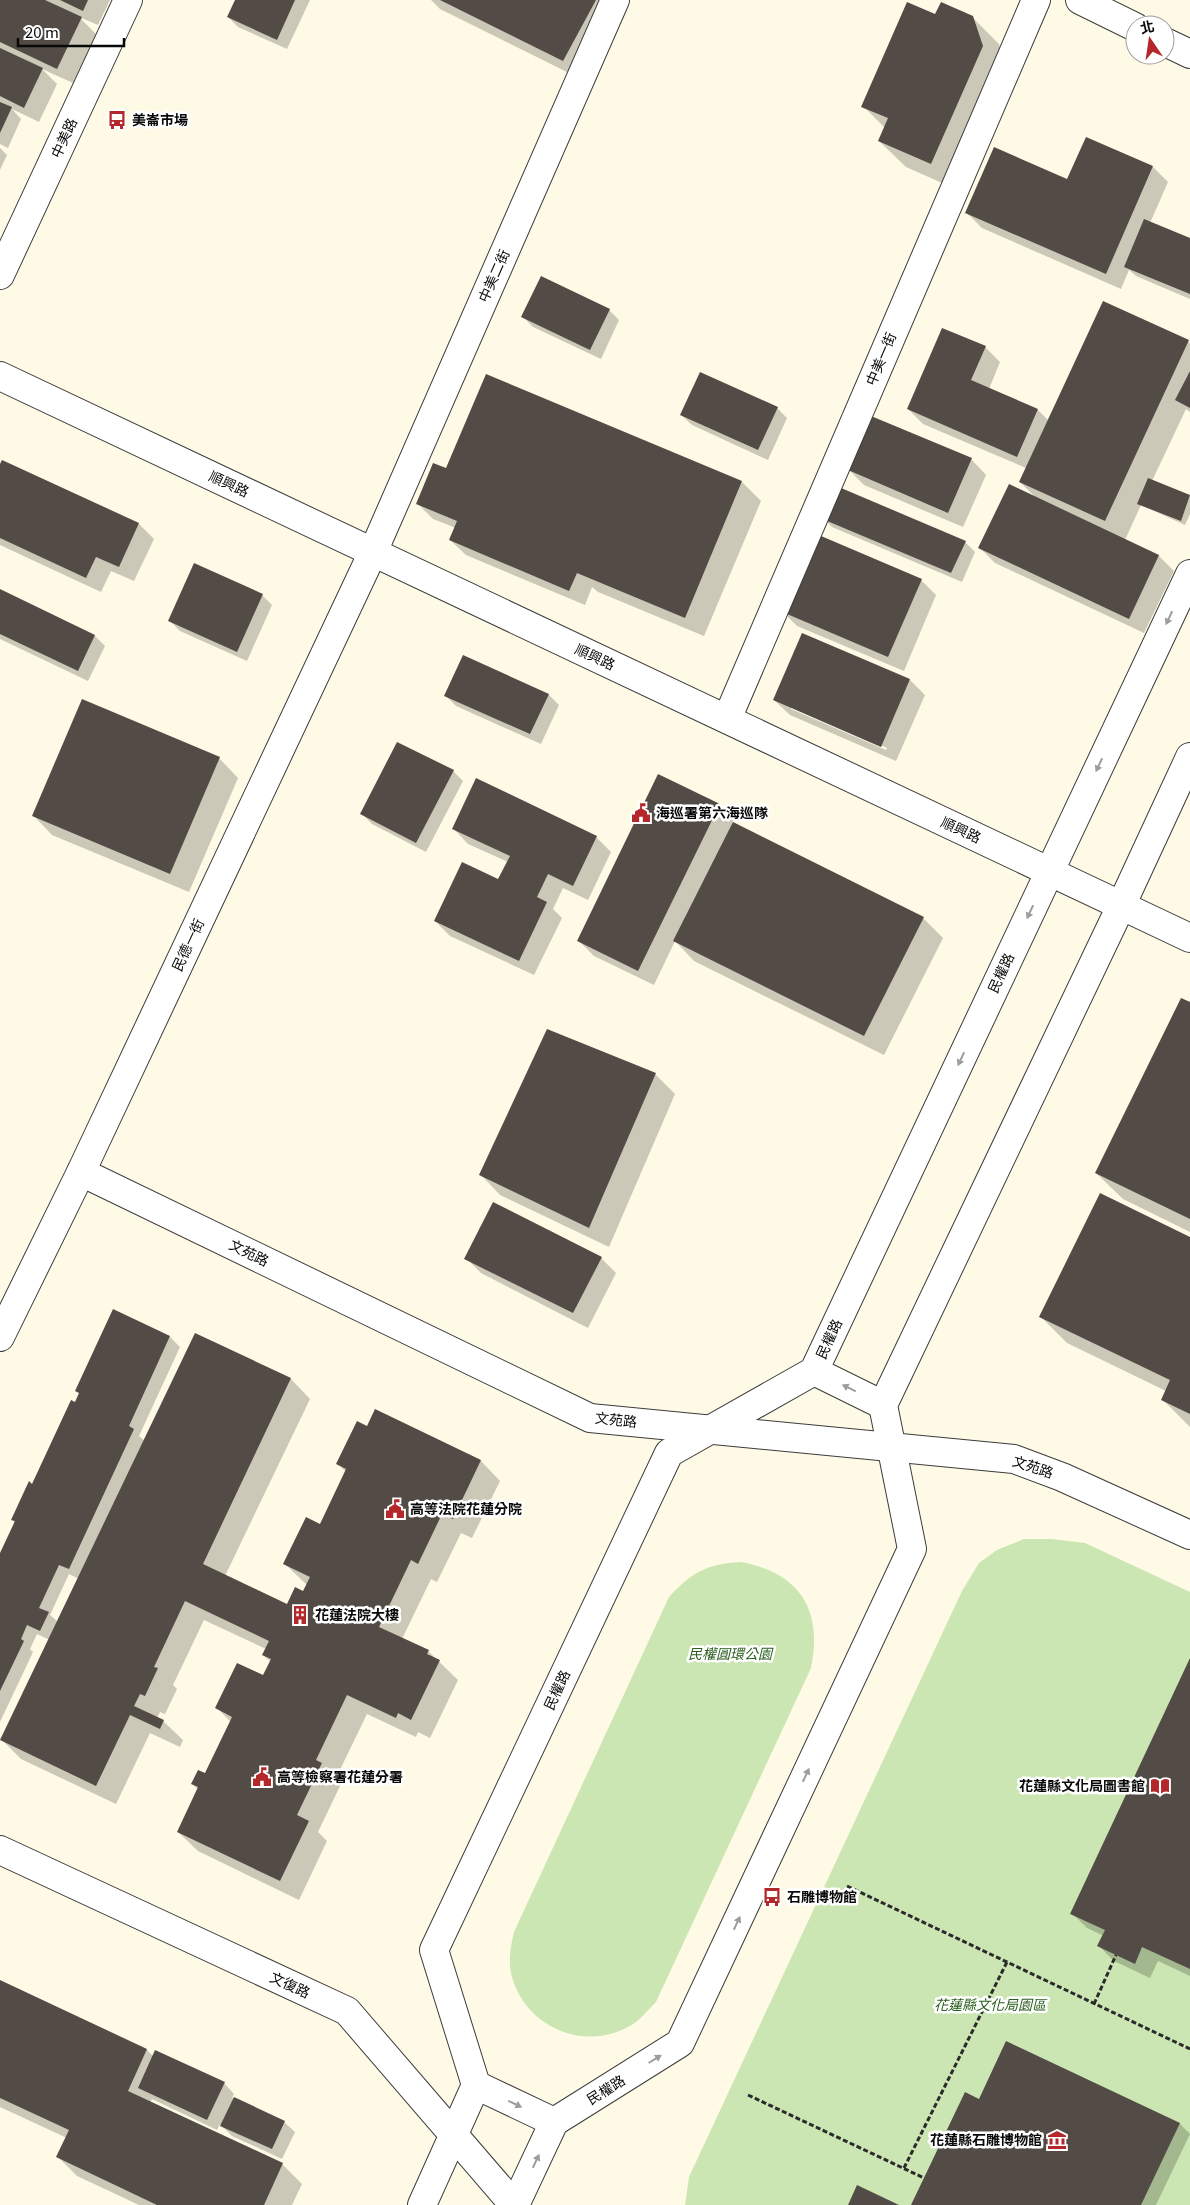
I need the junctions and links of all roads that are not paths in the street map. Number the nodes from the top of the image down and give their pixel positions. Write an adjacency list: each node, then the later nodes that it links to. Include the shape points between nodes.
1 (128, 0): 8 (street, 中美路)
2 (615, 0): 10 (street, 中美二街)
3 (1036, 0): 12 (street, 中美一街)
4 (1080, 0): 5 (street)
5 (1125, 22)
6 (1175, 47): 7 (street)
7 (1190, 54)
8 (0, 275)
9 (0, 376): 10 (street, 順興路)
10 (373, 552): 12 (street, 順興路); 17 (street, 民德一街)
11 (1190, 574): 14 (street, 民權路, one-way to 14)
12 (727, 719): 14 (street, 順興路)
13 (1190, 757): 15 (street)
14 (1049, 871): 15 (street, 順興路); 19 (street, 民權路, one-way to 19)
15 (1121, 906): 16 (street, 順興路); 20 (street)
16 (1190, 938)
17 (81, 1172): 18 (street, 民德一街); 21 (street, 文苑路, via 590,1418)
18 (0, 1337)
19 (814, 1372): 20 (street, 民權路, one-way to 19); 21 (street, 民權路)
20 (884, 1405): 22 (street, 民權路)
21 (710, 1429): 22 (street, 文苑路); 25 (street, 民權路, via 669,1453 434,1950)
22 (892, 1447): 23 (street, 文苑路, via 1014,1460 1062,1477); 26 (street, 民權路, one-way to 22, via 680,2043 912,1549)
23 (1190, 1535)
24 (0, 1850): 27 (street, 文復路, via 347,2011)
25 (476, 2085): 26 (street, one-way to 26); 27 (street)
26 (554, 2122): 29 (street, one-way to 26)
27 (453, 2135): 28 (street); 29 (street, 文復路)
28 (422, 2205)
29 (514, 2205)

